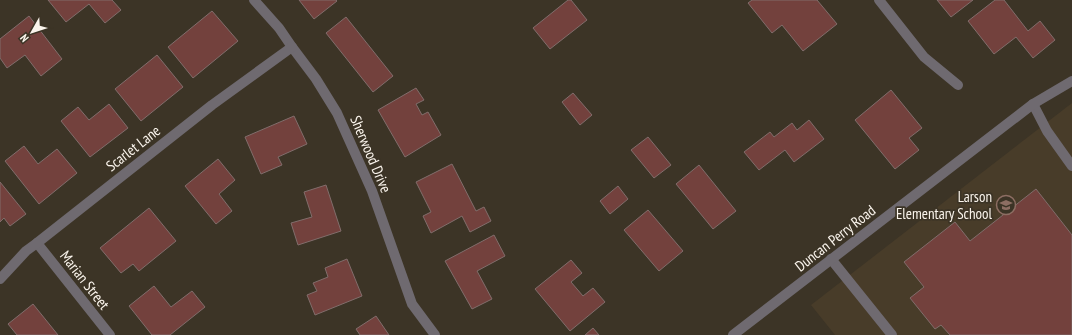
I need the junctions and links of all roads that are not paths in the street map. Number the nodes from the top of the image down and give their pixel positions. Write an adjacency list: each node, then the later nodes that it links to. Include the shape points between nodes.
1 (254, 0): 3 (street, Sherwood Drive)
2 (879, 0): 5 (street, via 924,57)
3 (292, 47): 8 (street, Scarlet Lane, via 212,105); 12 (street, Sherwood Drive, via 337,113 372,191 412,304)
4 (1072, 81): 6 (street, Duncan Perry Road)
5 (958, 85)
6 (1033, 104): 7 (street, via 1046,131); 9 (street, Duncan Perry Road)
7 (1072, 166)
8 (37, 243): 10 (street, Scarlet Lane); 11 (street, Marian Street)
9 (831, 259): 13 (street, Duncan Perry Road); 14 (street)
10 (0, 279)
11 (110, 335)
12 (435, 335)
13 (733, 335)
14 (892, 335)

